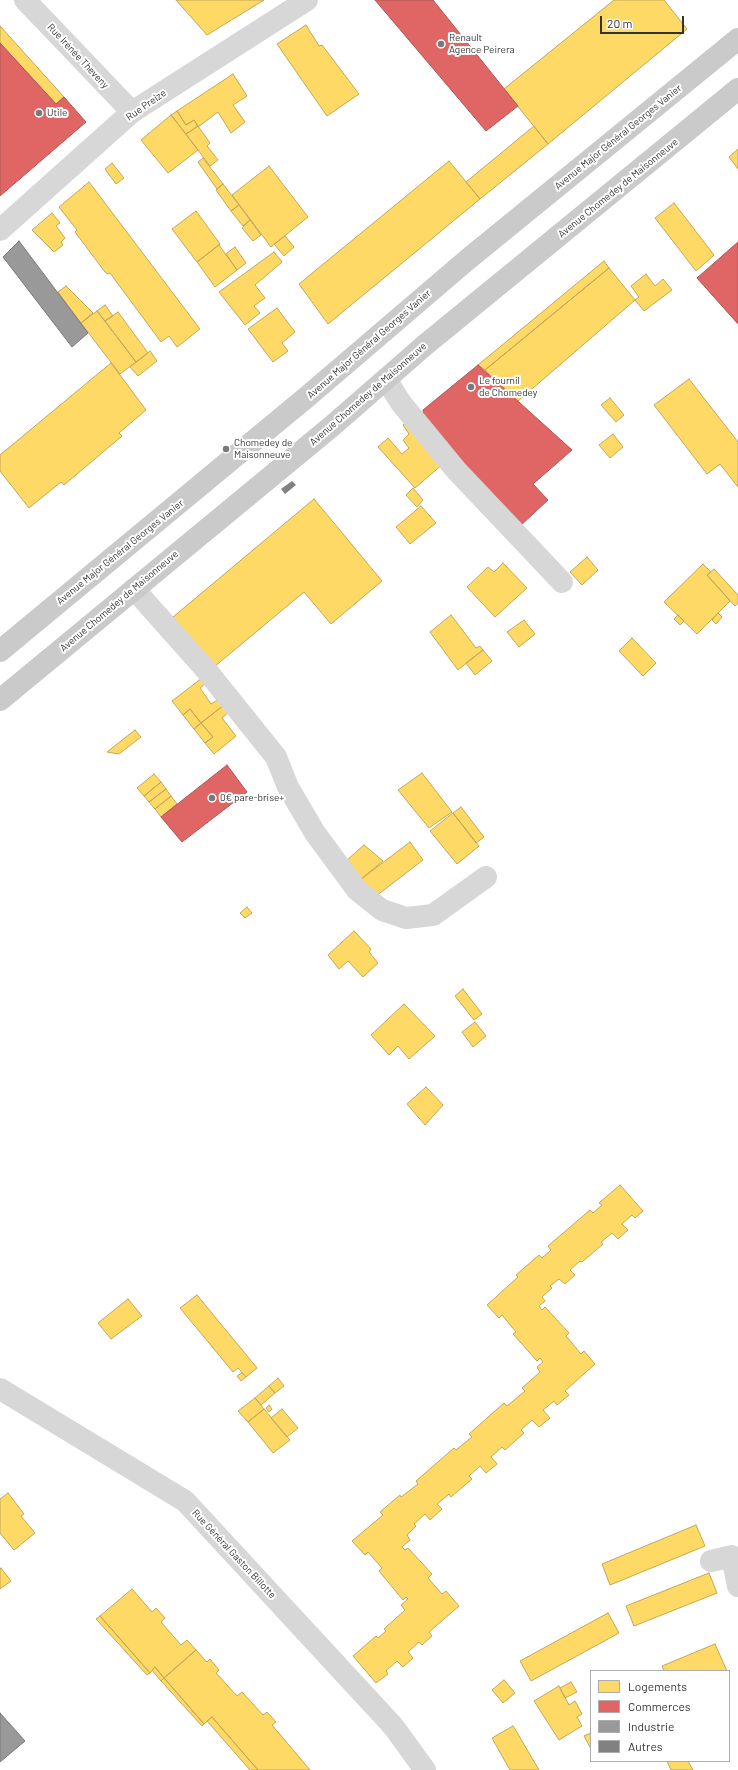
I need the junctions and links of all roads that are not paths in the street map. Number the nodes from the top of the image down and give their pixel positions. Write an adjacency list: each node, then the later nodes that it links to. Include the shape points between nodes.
1 (25, 0): 5 (street, Rue Irénée Theveny)
2 (307, 0): 5 (street, Rue Preize)
3 (738, 39): 10 (main road, Avenue Major Général Georges Vanier, via 467,260 308,396)
4 (738, 89): 7 (main road, Avenue Chomedey de Maisonneuve)
5 (132, 112): 6 (street, Rue Preize)
6 (0, 230)
7 (386, 379): 8 (street, via 401,403 456,470); 9 (main road, Avenue Chomedey de Maisonneuve)
8 (562, 582)
9 (134, 589): 11 (main road, Avenue Chomedey de Maisonneuve); 12 (street, via 207,671 276,757 288,787 315,834 357,890 382,910 406,918 433,915)
10 (0, 651)
11 (0, 700)
12 (486, 877)
13 (0, 1389): 16 (street, Rue Général Gaston Billotte, via 185,1501 393,1726)
14 (711, 1561): 15 (street, via 732,1556)
15 (738, 1586)
16 (425, 1770)

